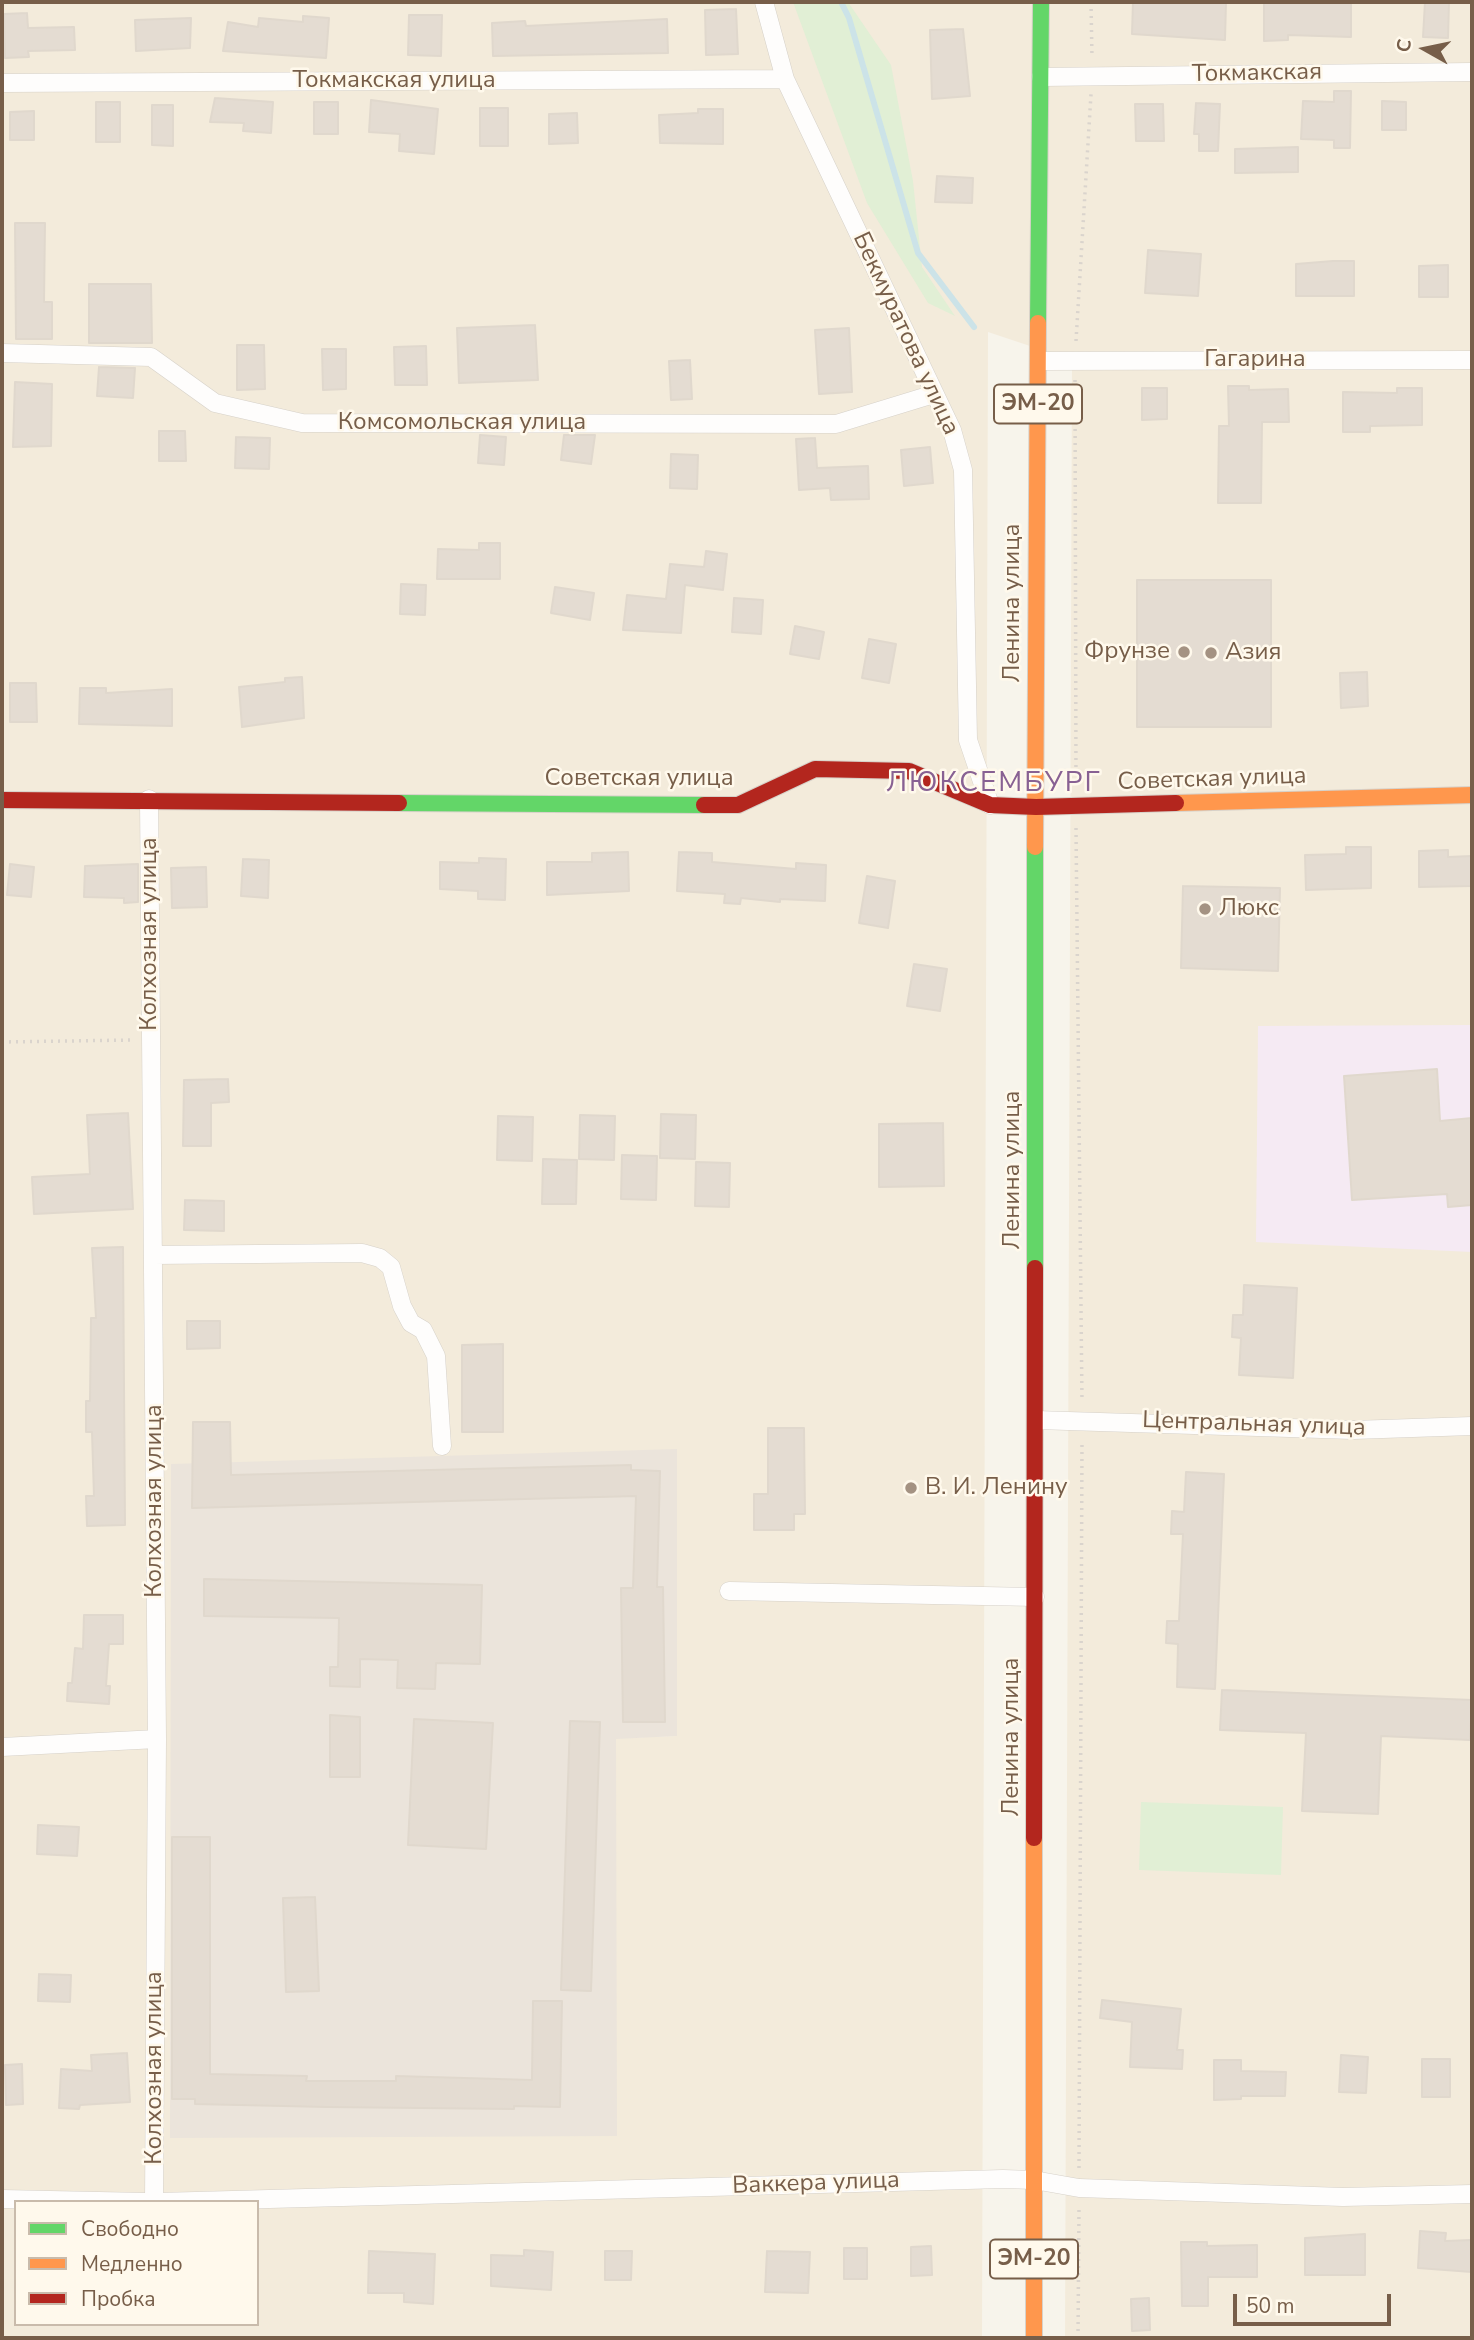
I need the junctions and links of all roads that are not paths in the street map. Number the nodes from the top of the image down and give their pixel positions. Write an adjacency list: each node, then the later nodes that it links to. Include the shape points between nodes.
1 (764, 2): 5 (street, Бекмуратова улица)
2 (1041, 2): 4 (main road, Ленина улица / ЭМ-20)
3 (1472, 72): 4 (street, Токмакская)
4 (1041, 77): 9 (main road, Ленина улица / ЭМ-20)
5 (785, 79): 6 (street, Токмакская улица); 10 (street, Бекмуратова улица)
6 (2, 83)
7 (2, 353): 10 (street, Комсомольская улица, via 151,357 215,403 302,423 836,424)
8 (1472, 360): 9 (street, Гагарина)
9 (1039, 361): 15 (main road, Ленина улица / ЭМ-20)
10 (934, 394): 14 (street, Бекмуратова улица, via 952,430 963,470 968,740)
11 (1472, 795): 15 (main road, Советская улица)
12 (2, 800): 13 (main road, Советская улица)
13 (149, 800): 14 (main road, Советская улица, via 738,804 815,769 909,771); 16 (street, Колхозная улица)
14 (990, 805): 15 (main road, Советская улица)
15 (1036, 807): 17 (main road, Ленина улица / ЭМ-20)
16 (153, 1255): 19 (street, via 362,1253 380,1258 391,1267 411,1323 423,1330 436,1356); 22 (street, Колхозная улица)
17 (1036, 1420): 18 (street, Центральная улица, via 1353,1430); 21 (main road, Ленина улица / ЭМ-20)
18 (1472, 1426)
19 (442, 1446)
20 (729, 1591): 21 (street)
21 (1035, 1597): 24 (main road, Ленина улица / ЭМ-20)
22 (157, 1739): 23 (street); 28 (street, Колхозная улица)
23 (2, 1747)
24 (1034, 2180): 25 (street, Ваккера улица, via 1079,2188 1343,2197); 29 (street, Ваккера улица); 30 (main road, Ленина улица / ЭМ-20)
25 (1472, 2194)
26 (2, 2199): 27 (street)
27 (50, 2200)
28 (157, 2200)
29 (237, 2200)
30 (1034, 2338)

